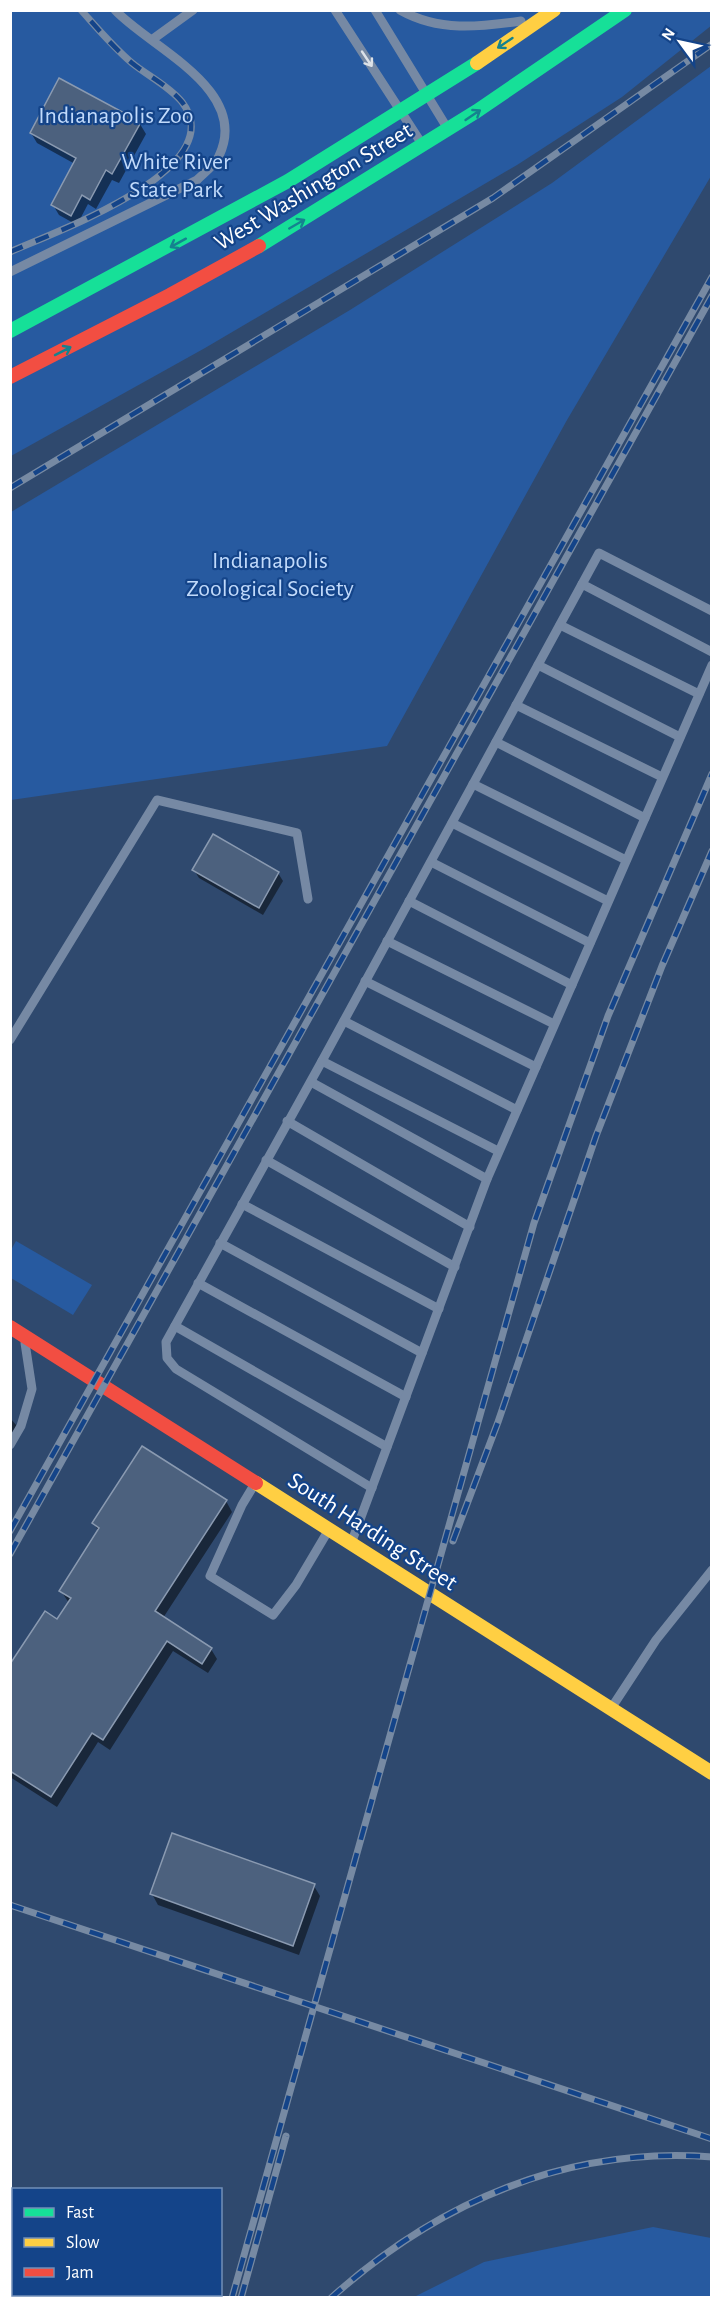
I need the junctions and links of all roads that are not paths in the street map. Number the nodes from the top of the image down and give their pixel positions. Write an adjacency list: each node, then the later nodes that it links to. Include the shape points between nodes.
1 (115, 10): 8 (lane)
2 (193, 10): 8 (lane)
3 (334, 10): 10 (lane, one-way to 10)
4 (375, 10): 9 (lane)
5 (400, 10): 7 (lane, via 422,20 458,27)
6 (625, 10): 11 (main road, West Washington Street, one-way to 6)
7 (549, 14): 9 (main road, West Washington Street, one-way to 9)
8 (153, 39): 13 (lane, via 186,64 221,112 225,134 219,158 197,180)
9 (427, 96): 10 (main road, West Washington Street); 11 (lane)
10 (401, 112): 12 (lane); 14 (main road, West Washington Street, one-way to 14, via 248,204)
11 (449, 130): 12 (main road, West Washington Street)
12 (424, 147): 15 (main road, West Washington Street, one-way to 12, via 171,295)
13 (10, 272)
14 (10, 331)
15 (10, 377)
16 (582, 585): 17 (lane, via 599,553); 18 (lane); 19 (lane)
17 (711, 611)
18 (560, 625): 20 (lane); 22 (lane)
19 (711, 652)
20 (538, 665): 23 (lane); 24 (lane)
21 (711, 665): 22 (lane)
22 (699, 694): 24 (lane)
23 (516, 705): 25 (lane); 26 (lane)
24 (680, 736): 26 (lane)
25 (496, 742): 27 (lane); 28 (lane)
26 (662, 777): 28 (lane)
27 (473, 784): 29 (lane); 30 (lane)
28 (645, 818): 30 (lane)
29 (452, 823): 31 (lane); 34 (lane)
30 (626, 860): 34 (lane)
31 (431, 862): 33 (lane); 36 (lane)
32 (308, 898): 41 (lane, via 297,833 157,800)
33 (409, 901): 35 (lane); 38 (lane)
34 (608, 901): 36 (lane)
35 (387, 941): 37 (lane); 40 (lane)
36 (590, 943): 38 (lane)
37 (366, 981): 39 (lane); 43 (lane)
38 (572, 985): 40 (lane)
39 (344, 1021): 42 (lane); 45 (lane)
40 (554, 1024): 43 (lane)
41 (10, 1040)
42 (322, 1061): 44 (lane); 47 (lane)
43 (536, 1067): 45 (lane)
44 (311, 1082): 46 (lane); 49 (lane)
45 (517, 1110): 47 (lane)
46 (287, 1121): 48 (lane); 51 (lane)
47 (498, 1151): 49 (lane)
48 (266, 1160): 50 (lane); 53 (lane)
49 (487, 1179): 51 (lane)
50 (242, 1204): 52 (lane); 55 (lane)
51 (470, 1227): 53 (lane)
52 (220, 1243): 54 (lane); 59 (lane)
53 (455, 1267): 55 (lane)
54 (198, 1283): 56 (lane); 60 (lane)
55 (439, 1309): 59 (lane)
56 (175, 1326): 62 (lane); 64 (lane, via 166,1342 167,1358 176,1369)
57 (10, 1327): 58 (main road, South Harding Street)
58 (24, 1335): 61 (lane, via 32,1389 21,1426); 63 (main road, South Harding Street)
59 (422, 1353): 60 (lane)
60 (406, 1397): 62 (lane)
61 (10, 1446)
62 (387, 1447): 64 (lane)
63 (256, 1482): 65 (main road, South Harding Street); 65 (lane, via 210,1576 273,1616)
64 (372, 1488): 66 (lane)
65 (328, 1530): 66 (main road, South Harding Street)
66 (351, 1544): 68 (main road, South Harding Street)
67 (711, 1570): 68 (lane, via 656,1640)
68 (611, 1709): 69 (main road, South Harding Street)
69 (711, 1773)

